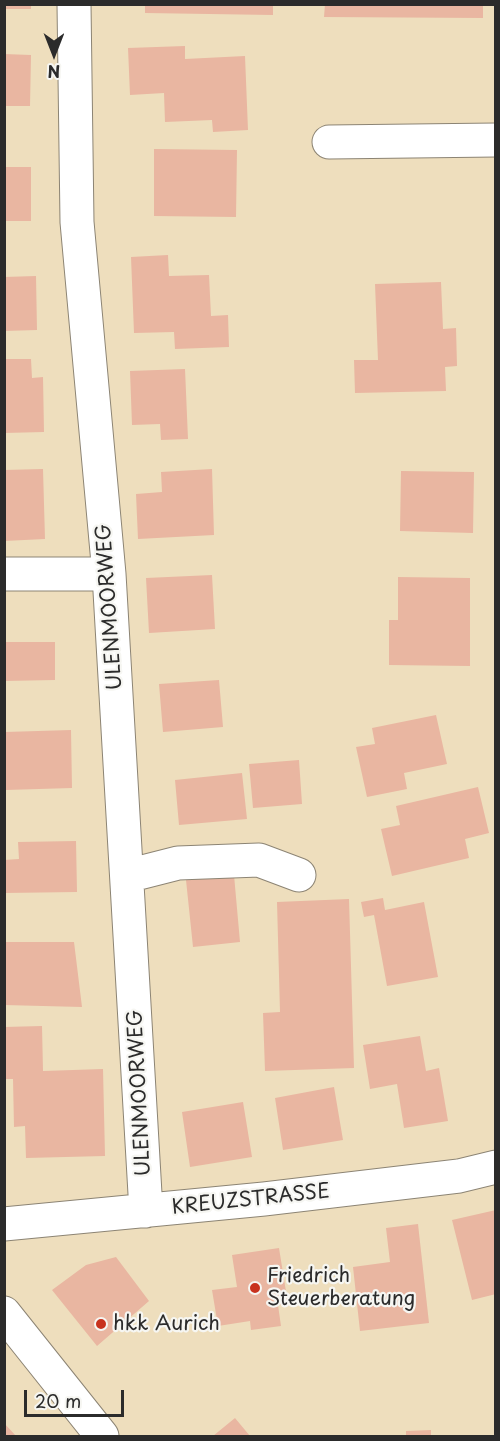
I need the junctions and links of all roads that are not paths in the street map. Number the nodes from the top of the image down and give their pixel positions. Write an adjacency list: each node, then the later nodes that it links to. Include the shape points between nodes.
1 (74, 4): 5 (street, ULENMOORWEG, via 77,222)
2 (495, 140): 3 (street)
3 (329, 142)
4 (4, 574): 5 (street)
5 (109, 574): 7 (street, ULENMOORWEG)
6 (298, 875): 7 (street, via 259,860 178,863)
7 (127, 876): 9 (street, ULENMOORWEG)
8 (495, 1167): 9 (street, KREUZSTRASSE, via 459,1176)
9 (146, 1211): 10 (street, KREUZSTRASSE)
10 (4, 1224)
11 (4, 1313): 12 (street)
12 (102, 1437)

